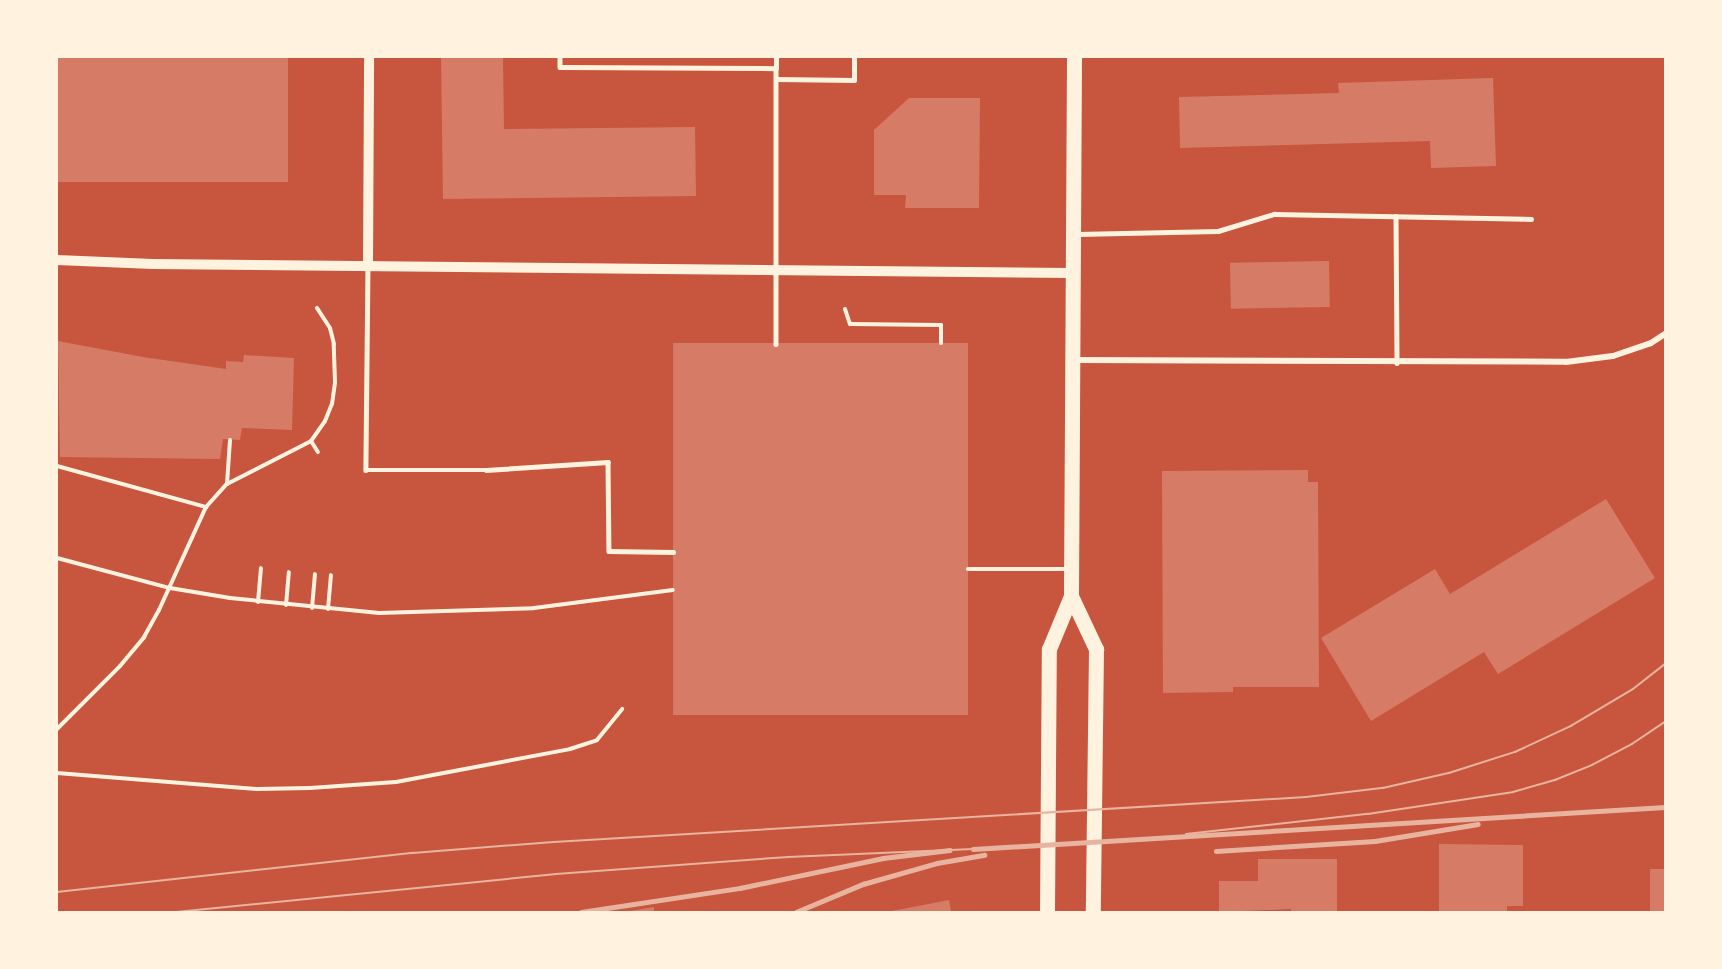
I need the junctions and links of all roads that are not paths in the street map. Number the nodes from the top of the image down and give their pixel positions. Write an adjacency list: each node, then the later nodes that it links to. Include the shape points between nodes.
1 (369, 57): 12 (street)
2 (560, 57): 6 (lane, via 560,66)
3 (776, 57): 6 (lane)
4 (854, 57): 7 (lane, via 854,80)
5 (1074, 57): 10 (main road)
6 (776, 68): 7 (lane)
7 (776, 79): 13 (lane)
8 (1395, 216): 9 (lane); 10 (lane, via 1274,214 1218,231); 18 (lane)
9 (1531, 219)
10 (1074, 234): 14 (main road)
11 (57, 260): 12 (street)
12 (368, 267): 13 (street); 19 (lane, via 366,470 486,470 608,462 609,551)
13 (777, 270): 14 (street); 16 (lane)
14 (1074, 273): 17 (main road)
15 (1665, 334): 18 (street, via 1613,356 1566,362)
16 (777, 344)
17 (1073, 360): 18 (street); 21 (main road)
18 (1397, 363)
19 (673, 552)
20 (968, 569): 21 (lane)
21 (1071, 569): 22 (main road)
22 (1071, 596): 23 (main road, via 1049,649); 24 (main road, via 1096,649)
23 (1047, 912)
24 (1093, 912)

